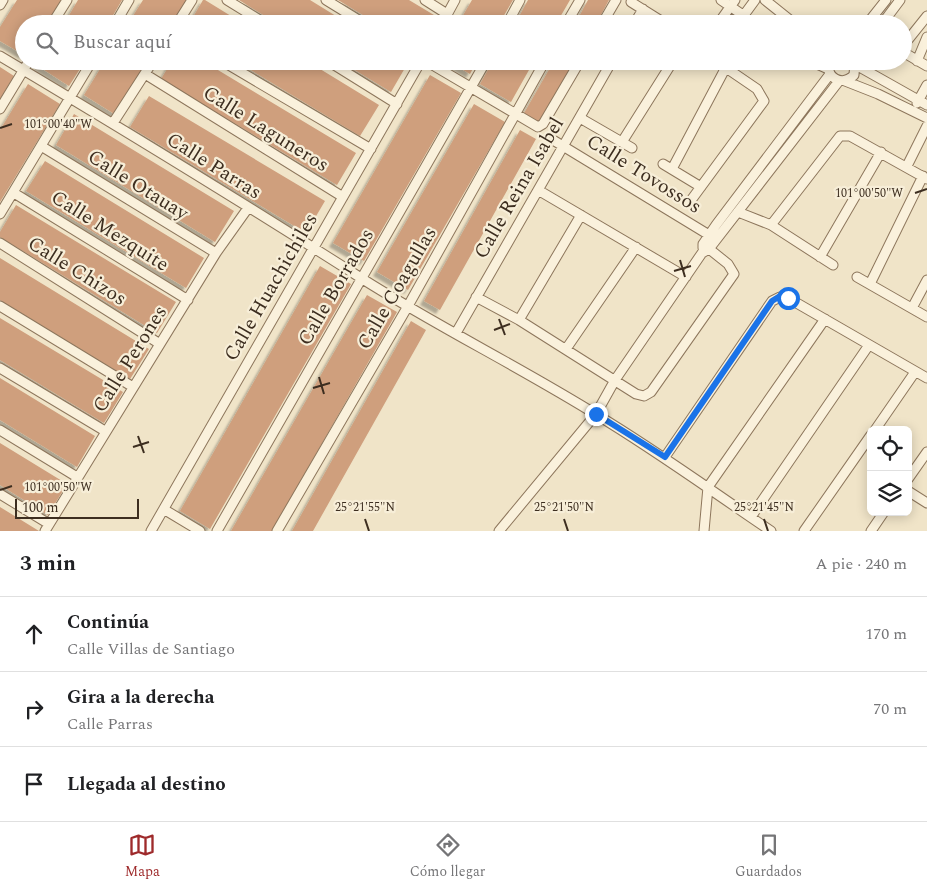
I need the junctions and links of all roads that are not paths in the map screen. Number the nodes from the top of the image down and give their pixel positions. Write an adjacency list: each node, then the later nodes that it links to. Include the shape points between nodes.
1 (3, 0): 19 (street)
2 (67, 0): 22 (street)
3 (129, 0): 23 (street)
4 (192, 0): 24 (street)
5 (228, 0): 25 (street)
6 (326, 0): 26 (street)
7 (425, 0): 21 (street)
8 (455, 0): 21 (street)
9 (520, 0): 27 (street)
10 (580, 0): 28 (street)
11 (616, 0): 29 (street)
12 (721, 0): 18 (street)
13 (755, 0): 34 (street)
14 (765, 0): 35 (street)
15 (886, 0): 36 (street)
16 (900, 0): 37 (street)
17 (631, 2): 20 (street)
18 (733, 3): 32 (street); 33 (street)
19 (0, 5)
20 (643, 9): 30 (street); 31 (street)
21 (447, 14)
22 (58, 15)
23 (120, 15)
24 (183, 15)
25 (252, 15)
26 (350, 15)
27 (512, 15)
28 (571, 15)
29 (607, 15)
30 (639, 15)
31 (652, 15)
32 (724, 15)
33 (743, 15)
34 (745, 15)
35 (784, 15)
36 (874, 15)
37 (889, 15)
38 (927, 16): 39 (street)
39 (912, 35)
40 (927, 37): 43 (street)
41 (0, 56): 44 (street, Calle Parras)
42 (912, 58): 43 (street)
43 (917, 61): 45 (street)
44 (15, 65)
45 (927, 66)
46 (24, 70): 68 (street, Calle Parras); 71 (street)
47 (87, 70): 68 (street)
48 (147, 70): 64 (street)
49 (237, 70): 83 (street)
50 (343, 70): 70 (street)
51 (416, 70): 70 (street, Calle Huachichiles)
52 (440, 70): 67 (street)
53 (481, 70): 67 (street, Calle Borrados)
54 (540, 70): 73 (street, Calle Coagullas)
55 (575, 70): 73 (street, via 540,127)
56 (607, 70): 74 (street, Calle Reina Isabel)
57 (667, 70): 79 (street)
58 (724, 70): 87 (street)
59 (727, 70): 89 (street, via 757,89 764,101)
60 (828, 70): 99 (street)
61 (831, 70): 65 (street)
62 (855, 70): 65 (street, via 854,75)
63 (868, 70): 69 (street)
64 (145, 74): 76 (street); 92 (street, Calle Laguneros)
65 (842, 81): 72 (street); 95 (street)
66 (927, 85): 69 (street)
67 (470, 89): 73 (street); 109 (street, Calle Borrados)
68 (70, 98): 76 (street, Calle Parras); 81 (street)
69 (923, 103): 72 (street)
70 (398, 104): 83 (street, Calle Huachichiles)
71 (0, 109)
72 (913, 110): 75 (street)
73 (514, 115): 115 (street, Calle Coagullas)
74 (580, 118): 79 (street); 80 (street, Calle Reina Isabel)
75 (927, 118)
76 (114, 123): 94 (street, Calle Parras)
77 (927, 126): 86 (street)
78 (553, 140): 80 (street, Calle Tovossos)
79 (622, 142): 82 (street)
80 (563, 145): 90 (street, Calle Reina Isabel); 99 (street, Calle Tovossos)
81 (41, 146): 91 (street); 104 (street, Calle Otauay)
82 (632, 148)
83 (371, 150): 92 (street, Calle Huachichiles)
84 (881, 152): 86 (street); 98 (street, via 850,136 840,136); 105 (street)
85 (663, 164): 87 (street)
86 (907, 166): 88 (street)
87 (672, 169): 89 (street)
88 (925, 178): 111 (street)
89 (701, 187): 93 (street)
90 (538, 190): 97 (street); 112 (street, Calle Reina Isabel)
91 (14, 193): 96 (street); 113 (street, Calle Mezquite)
92 (343, 197): 101 (street, Calle Huachichiles)
93 (689, 204)
94 (248, 208): 101 (street, Calle Parras); 104 (street, Calle Perones)
95 (738, 212): 98 (street); 99 (street)
96 (0, 214)
97 (581, 215): 102 (street); 119 (street)
98 (771, 225): 105 (street)
99 (713, 237): 103 (street)
100 (0, 243): 121 (street, Calle Chizos)
101 (314, 246): 109 (street, Calle Parras); 142 (street, Calle Huachichiles)
102 (636, 247): 107 (street); 123 (street)
103 (705, 249): 107 (street); 127 (street, via 728,264 734,274 657,384 644,396)
104 (216, 253): 113 (street, Calle Perones)
105 (820, 257): 106 (street)
106 (833, 265)
107 (686, 277): 127 (street)
108 (857, 277): 111 (street)
109 (361, 278): 115 (street, Calle Parras); 148 (street, Calle Borrados)
110 (927, 280): 116 (street)
111 (870, 284): 116 (street)
112 (476, 297): 119 (street); 120 (street, Calle Reina Isabel)
113 (188, 300): 121 (street, Calle Perones)
114 (0, 306): 128 (street)
115 (408, 306): 120 (street, Calle Parras); 149 (street, Calle Coagullas)
116 (912, 308): 117 (street)
117 (927, 317)
118 (825, 319): 122 (street); 135 (street, via 785,297 772,301); 138 (street)
119 (519, 320): 123 (street)
120 (456, 333): 129 (street, Calle Parras)
121 (160, 344): 128 (street, Calle Perones)
122 (869, 345): 125 (street); 144 (street)
123 (566, 349): 127 (street)
124 (0, 368): 132 (street)
125 (916, 372): 126 (street); 130 (street)
126 (927, 378)
127 (615, 380): 129 (street)
128 (133, 387): 132 (street, Calle Perones)
129 (596, 414): 135 (street); 150 (street)
130 (878, 426)
131 (0, 430): 137 (street)
132 (106, 431): 137 (street, Calle Perones)
133 (867, 441): 153 (street)
134 (927, 452): 136 (street)
135 (665, 457): 138 (street)
136 (912, 473)
137 (77, 477): 145 (street, Calle Perones)
138 (708, 487): 144 (street); 151 (street)
139 (912, 493): 141 (street)
140 (0, 494): 145 (street)
141 (927, 502)
142 (164, 510): 146 (street, Calle Huachichiles); 147 (street)
143 (881, 516): 154 (street)
144 (751, 517): 152 (street)
145 (47, 527)
146 (152, 531)
147 (200, 531)
148 (216, 531)
149 (277, 531)
150 (499, 531)
151 (704, 531)
152 (771, 531)
153 (804, 531)
154 (870, 531)

